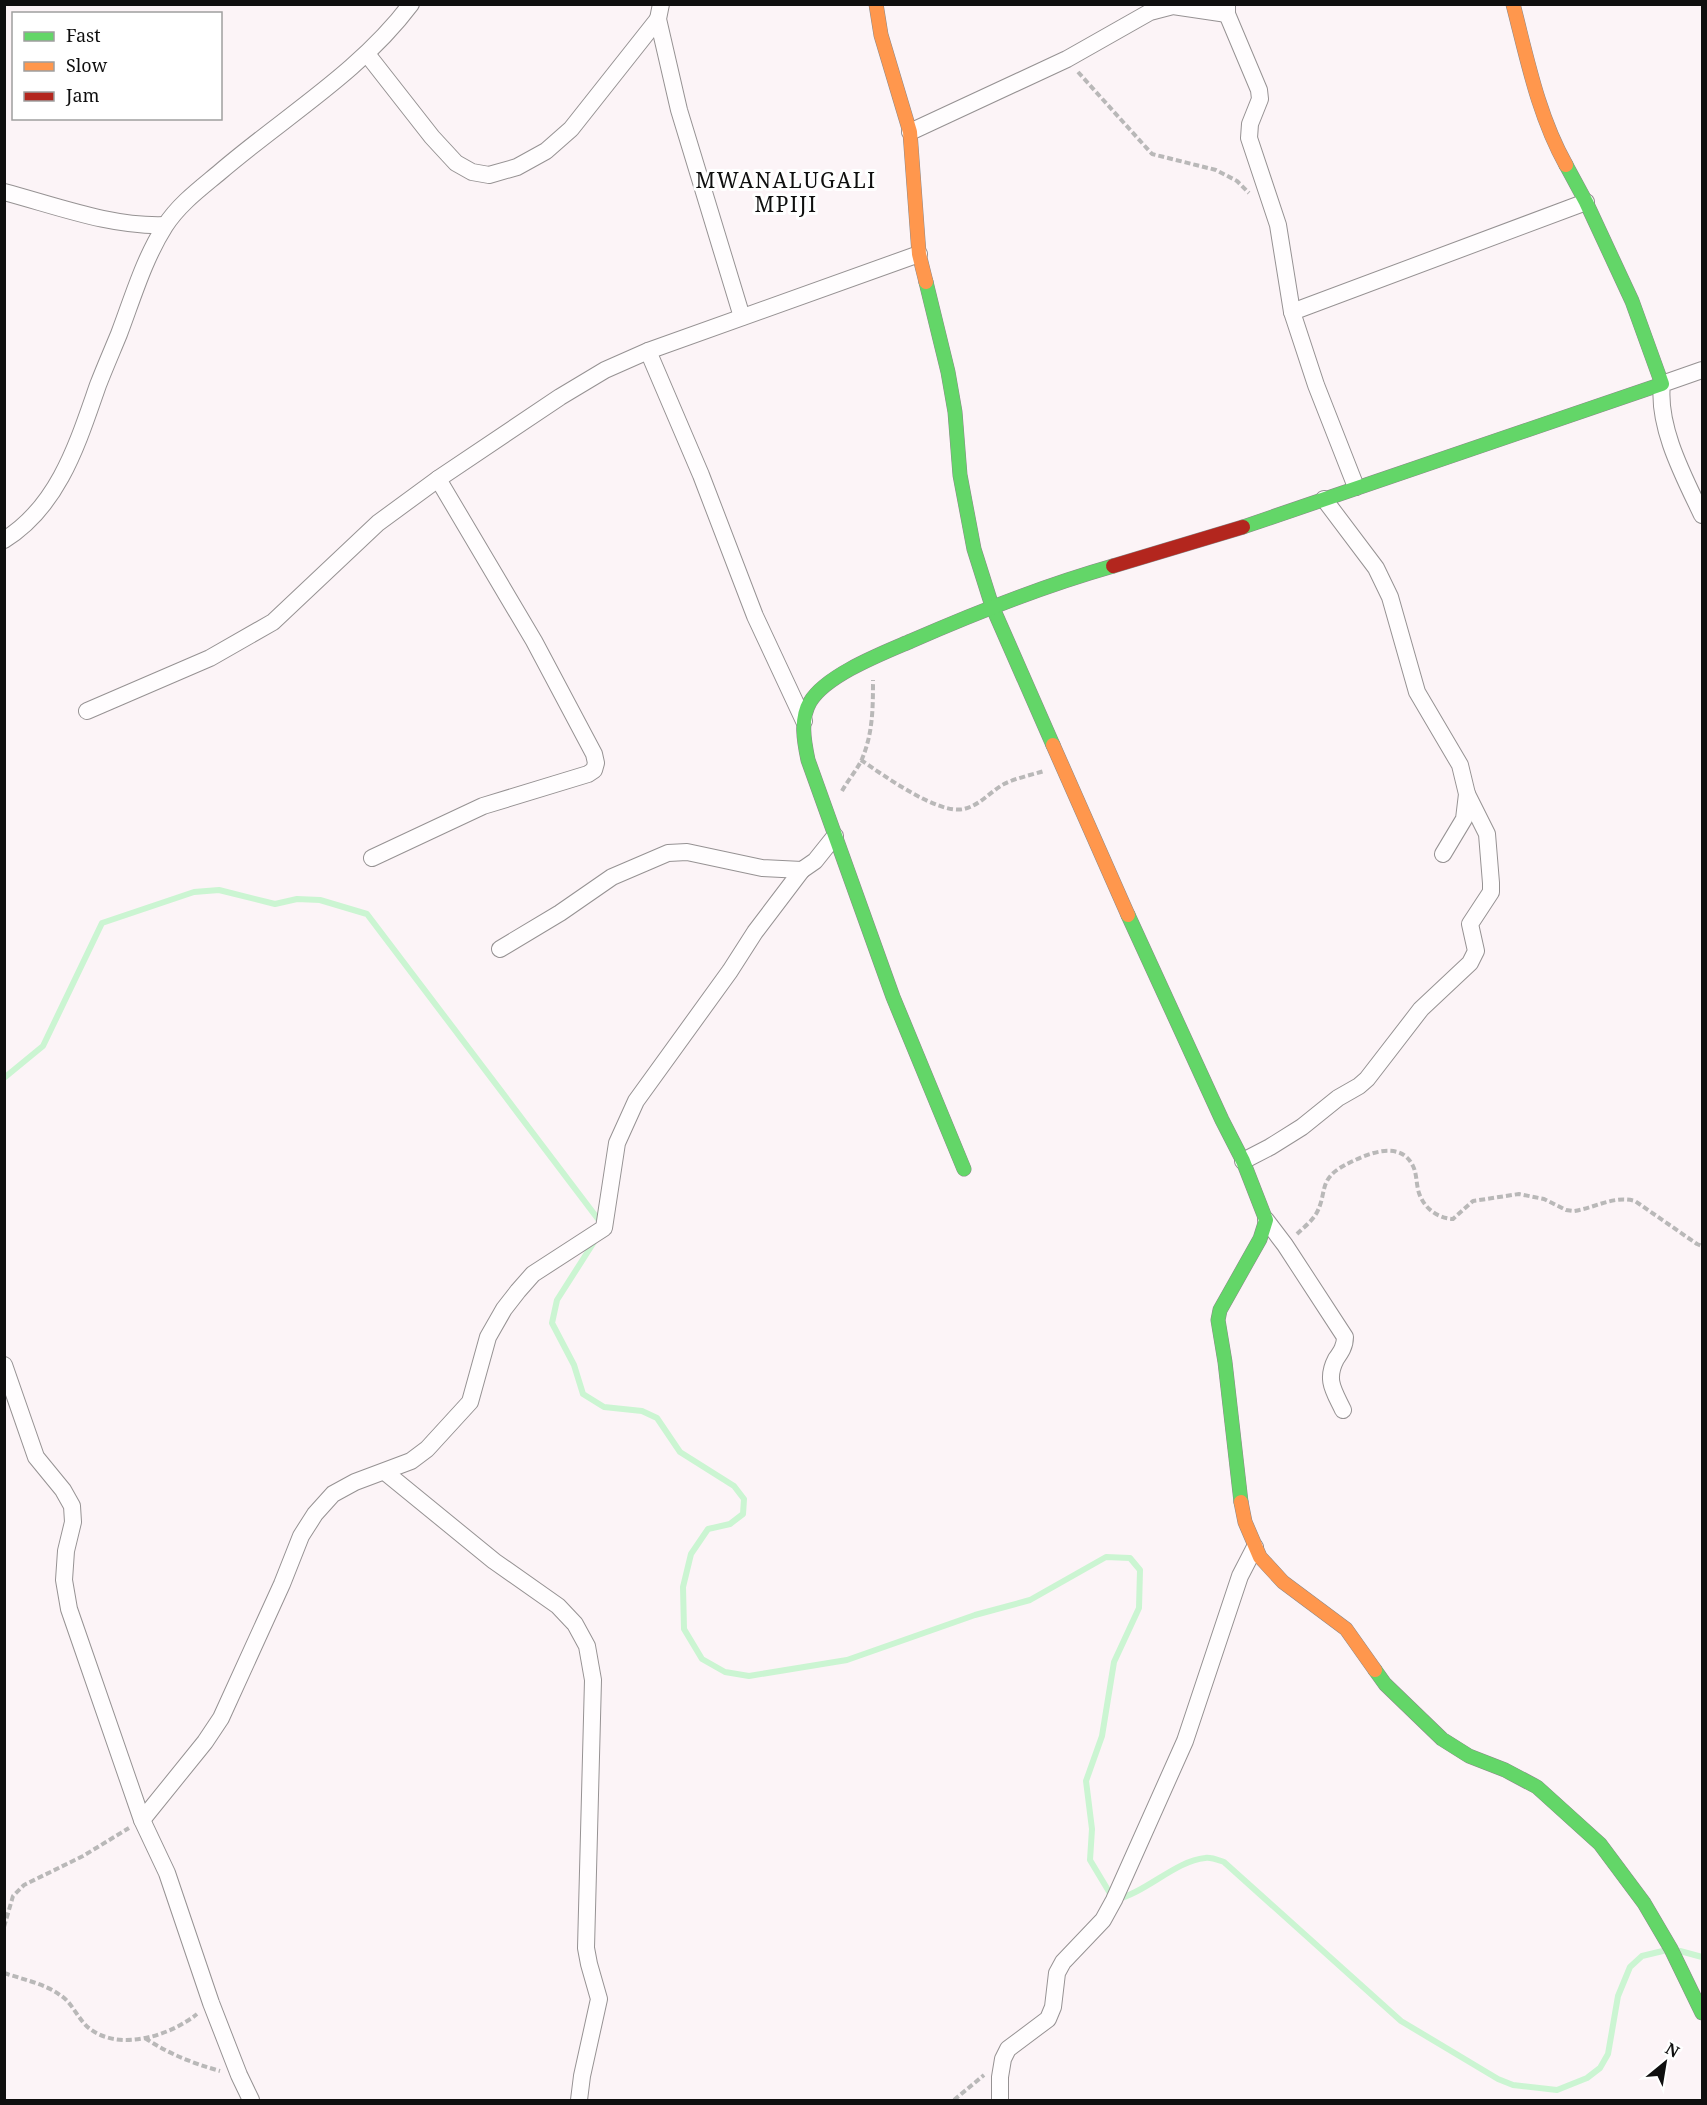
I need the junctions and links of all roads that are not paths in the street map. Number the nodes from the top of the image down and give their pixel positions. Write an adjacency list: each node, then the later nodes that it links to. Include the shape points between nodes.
1 (411, 4): 6 (street)
2 (876, 4): 7 (street, via 881,35)
3 (1513, 4): 9 (street, via 1540,106 1557,150)
4 (1227, 9): 7 (street, via 1173,6 1150,12 1067,59); 12 (street, via 1259,90 1249,138 1278,225)
5 (660, 12): 6 (street, via 571,129 546,152 517,167 489,175 456,163); 13 (street, via 679,110)
6 (367, 54): 10 (street, via 242,153)
7 (910, 132): 11 (street)
8 (4, 192): 10 (street, via 114,222)
9 (1586, 202): 12 (street); 16 (street, via 1632,301)
10 (165, 225): 21 (street, via 145,265 64,473 54,492 22,529)
11 (919, 254): 13 (street); 22 (street, via 948,372 960,475 974,549)
12 (1292, 312): 18 (street)
13 (742, 317): 14 (street)
14 (648, 351): 17 (street, via 605,370 560,397); 24 (street, via 755,616)
15 (1702, 370): 16 (street)
16 (1662, 384): 18 (street); 20 (street, via 1660,401 1668,436)
17 (438, 478): 23 (street, via 378,523 273,622 210,658); 28 (street, via 534,641 596,763 588,774 483,806)
18 (1356, 487): 19 (street)
19 (1324, 500): 22 (street); 25 (street, via 1376,568 1390,597 1417,692 1460,765)
20 (1702, 515)
21 (4, 540)
22 (992, 606): 24 (street, via 873,658 826,684 810,702); 31 (street)
23 (87, 711)
24 (804, 721): 26 (street, via 808,760)
25 (1467, 794): 27 (street, via 1464,819); 31 (street, via 1487,834 1491,883 1491,892 1470,924 1476,944 1473,958 1421,1009 1359,1086 1302,1127)
26 (835, 836): 29 (street, via 815,861); 32 (street, via 893,997)
27 (1443, 854)
28 (372, 858)
29 (802, 870): 30 (street, via 762,868 687,852 668,853 612,877); 36 (street, via 636,1101 617,1143 604,1228 533,1274 504,1309 488,1337 470,1402 427,1449)
30 (500, 949)
31 (1243, 1161): 33 (street)
32 (964, 1169)
33 (1266, 1220): 35 (street, via 1345,1336 1330,1373 1330,1383); 37 (street, via 1218,1320 1243,1512)
34 (4, 1365): 38 (street, via 36,1457 72,1506 64,1580 69,1609)
35 (1343, 1410)
36 (386, 1472): 38 (street, via 333,1494 315,1514 301,1536 221,1718); 41 (street, via 494,1561 558,1606 575,1624 587,1646 593,1680 586,1948 598,1999)
37 (1255, 1547): 39 (street, via 1283,1582 1346,1629 1385,1684 1442,1739 1469,1756 1537,1786 1600,1844 1655,1921); 42 (street, via 1240,1576 1185,1742 1114,1900 1103,1920 1063,1962 1057,1973 1048,2019 1008,2049 1000,2077)
38 (142, 1820): 40 (street, via 167,1873 211,2003)
39 (1702, 2013)
40 (251, 2100)
41 (579, 2100)
42 (1000, 2100)

